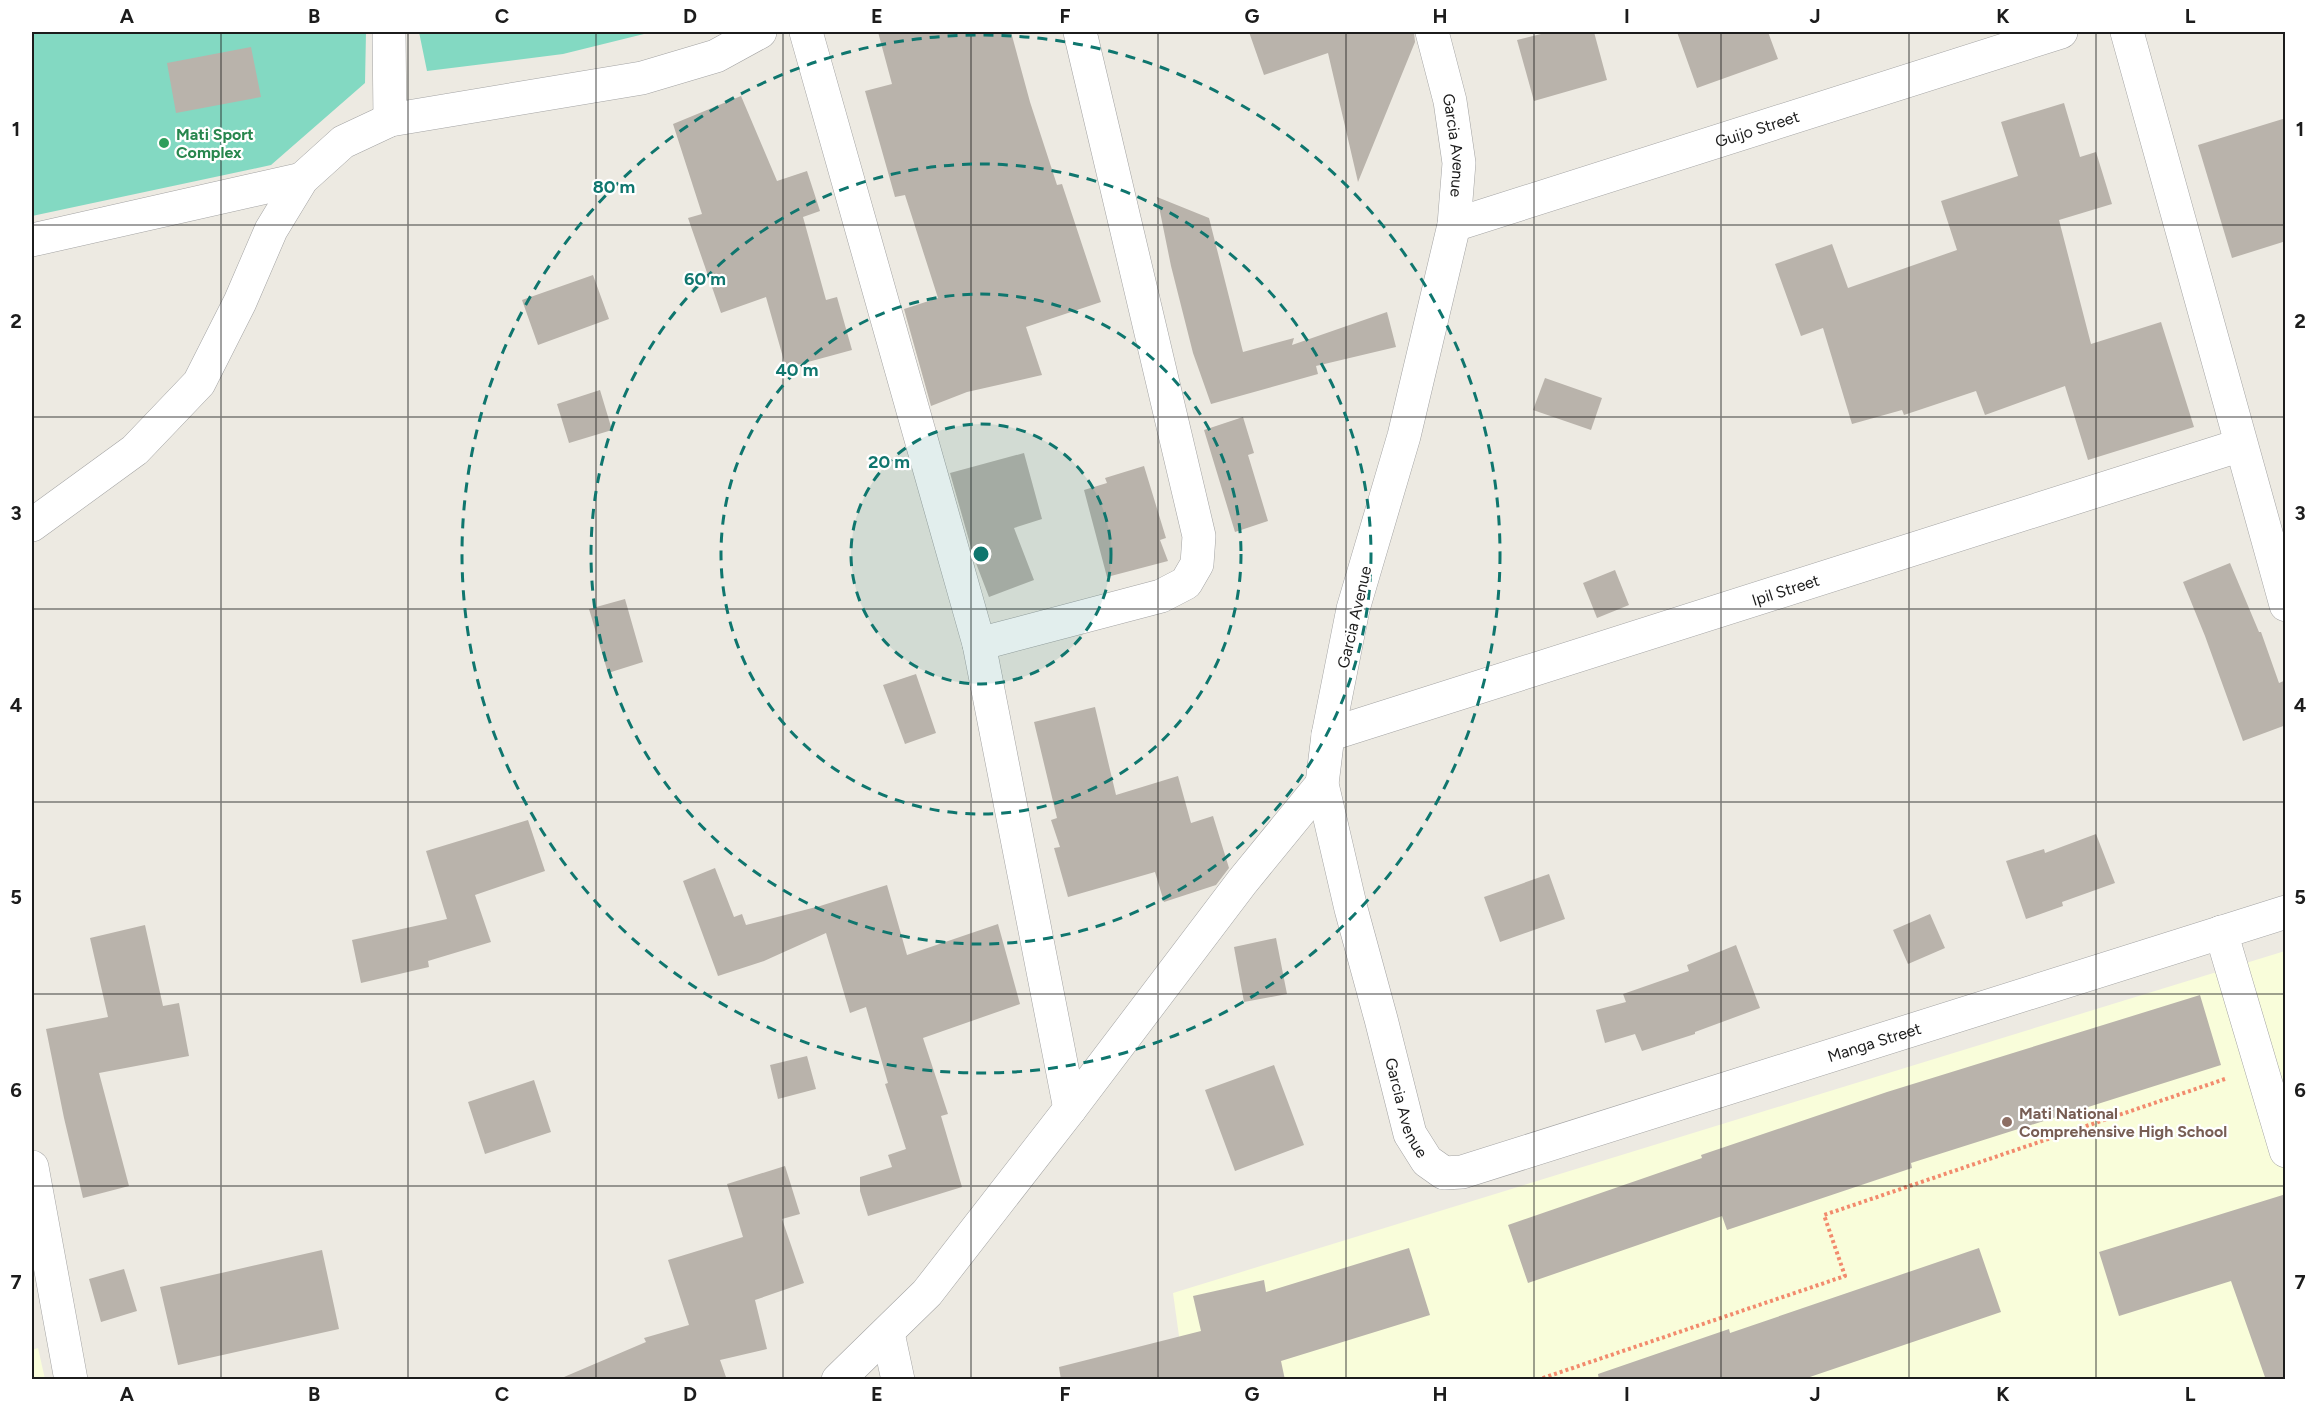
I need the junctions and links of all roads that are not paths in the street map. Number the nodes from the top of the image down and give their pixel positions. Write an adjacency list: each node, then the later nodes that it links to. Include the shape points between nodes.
1 (389, 32): 8 (street)
2 (760, 32): 8 (street, via 716,56 642,78)
3 (806, 32): 15 (street)
4 (1080, 32): 15 (street, via 1199,536 1197,564 1186,582 1161,596)
5 (1432, 32): 10 (street, Garcia Avenue, via 1450,101 1459,163)
6 (2061, 32): 10 (street, Guijo Street)
7 (2127, 32): 12 (street)
8 (390, 120): 9 (street, via 343,142)
9 (302, 178): 11 (street); 13 (street, via 271,230 199,383 135,450)
10 (1454, 225): 16 (street, Garcia Avenue, via 1404,436 1353,609)
11 (32, 240)
12 (2241, 445): 14 (street); 16 (street, Ipil Street)
13 (32, 525)
14 (2286, 605)
15 (978, 644): 20 (street)
16 (1328, 735): 17 (street, Garcia Avenue)
17 (1322, 783): 20 (street); 23 (street, Garcia Avenue, via 1410,1134 1427,1161 1444,1173)
18 (2286, 912): 19 (street, Manga Street)
19 (2221, 932): 21 (street); 23 (street, Manga Street)
20 (1070, 1108): 24 (street, via 927,1293)
21 (2285, 1148)
22 (32, 1167): 25 (street)
23 (1462, 1172)
24 (888, 1333): 26 (street); 27 (street)
25 (71, 1380)
26 (838, 1380)
27 (898, 1380)

